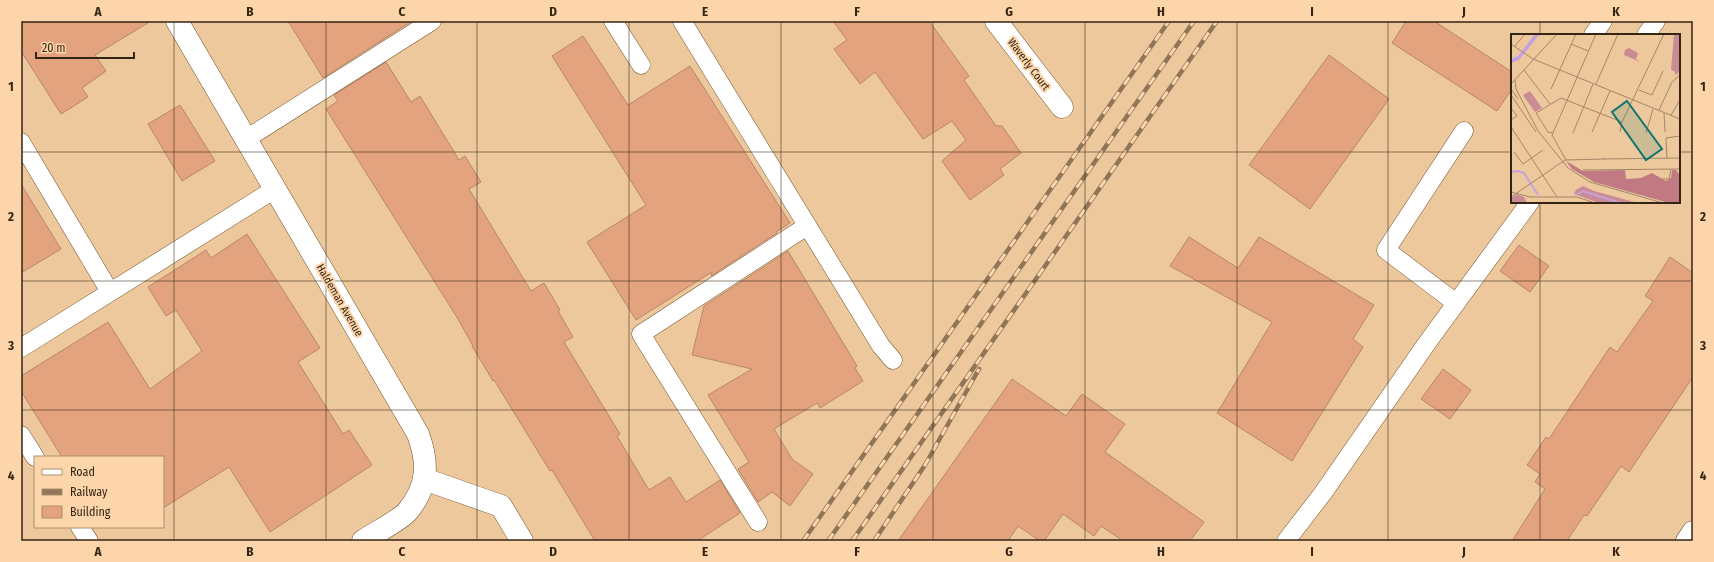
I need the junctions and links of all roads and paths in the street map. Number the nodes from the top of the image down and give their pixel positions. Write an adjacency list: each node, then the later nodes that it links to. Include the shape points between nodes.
1 (177, 21): 13 (street, Haldeman Avenue)
2 (432, 21): 13 (lane)
3 (613, 21): 10 (lane)
4 (682, 21): 17 (lane)
5 (996, 21): 11 (street, Waverly Court)
6 (1603, 21): 8 (lane)
7 (1656, 21): 9 (lane)
8 (1594, 34)
9 (1647, 34)
10 (641, 65)
11 (1062, 106)
12 (1464, 131): 19 (lane, via 1386,250)
13 (246, 139): 15 (street, Haldeman Avenue)
14 (21, 142): 18 (lane)
15 (275, 189): 18 (lane); 24 (street, Haldeman Avenue, via 418,434 424,452)
16 (1529, 203): 19 (lane)
17 (807, 226): 21 (lane, via 881,346); 25 (lane, via 641,334)
18 (110, 292): 20 (lane)
19 (1456, 303): 31 (lane, via 1323,493)
20 (21, 348)
21 (893, 360)
22 (21, 435): 23 (lane)
23 (34, 456)
24 (424, 479): 29 (street, via 421,491 406,513); 30 (street, via 501,506)
25 (758, 522)
26 (81, 528): 28 (lane)
27 (1693, 532): 32 (street)
28 (89, 541)
29 (363, 541)
30 (522, 541)
31 (1286, 541)
32 (1687, 541)

